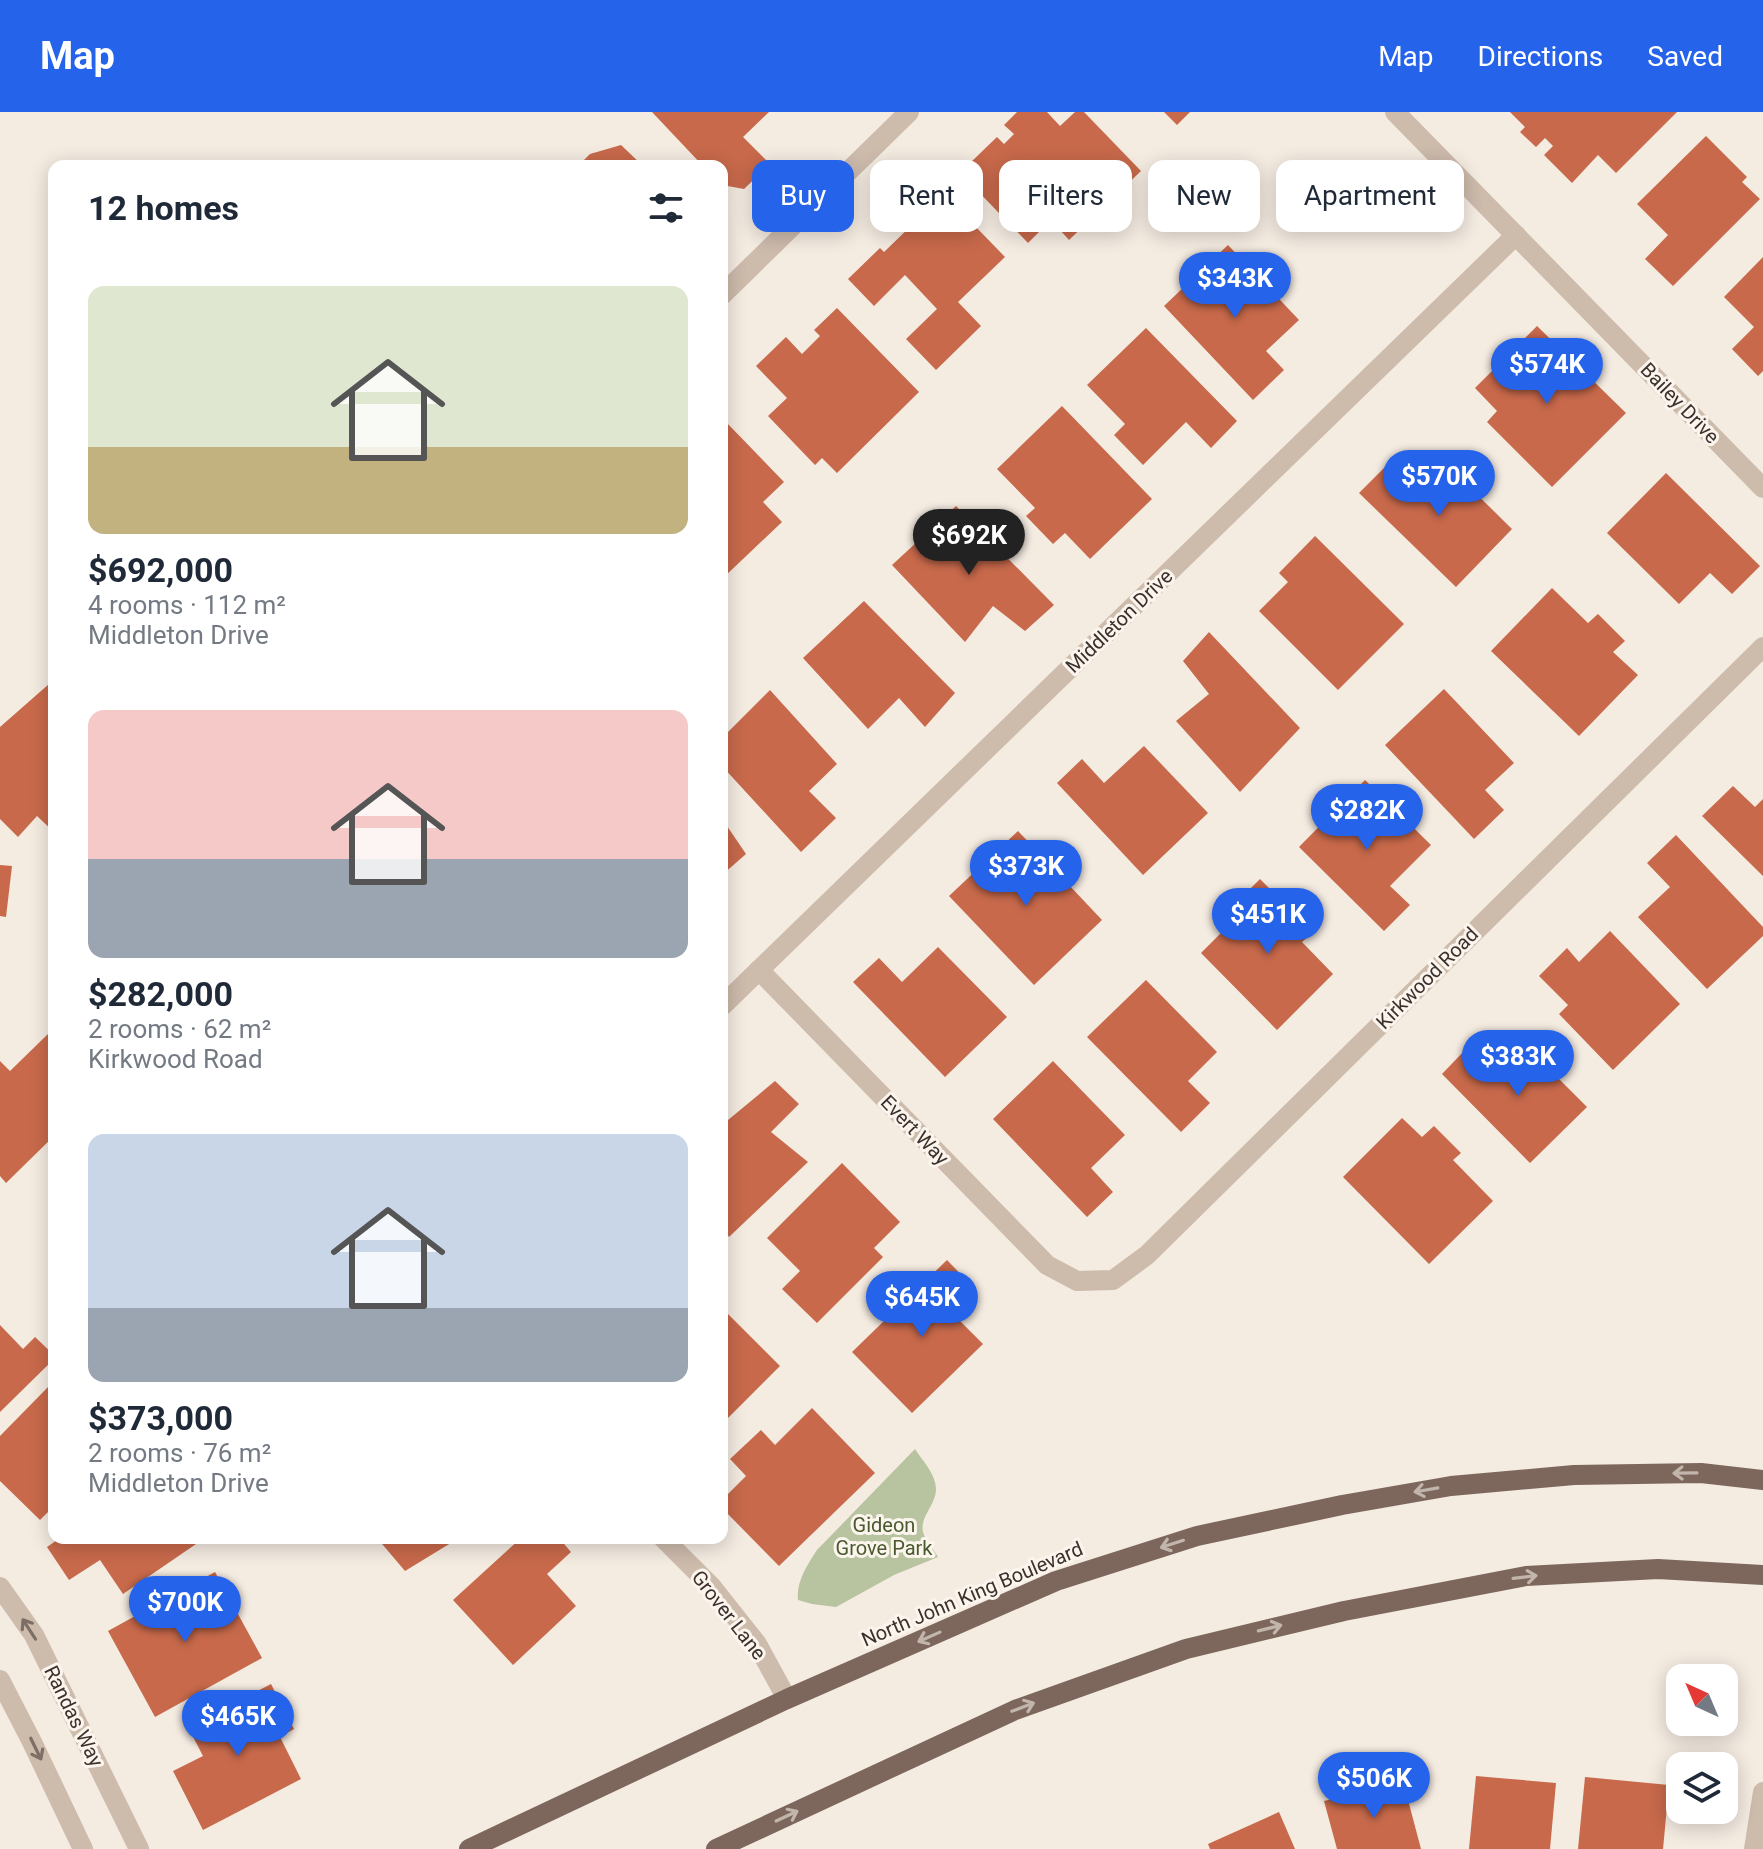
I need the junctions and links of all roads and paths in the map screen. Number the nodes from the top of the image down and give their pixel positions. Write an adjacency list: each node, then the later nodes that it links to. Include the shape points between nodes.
1 (909, 112): 4 (street)
2 (1395, 112): 3 (street, Bailey Drive)
3 (1516, 235): 5 (street, Bailey Drive); 7 (street, Middleton Drive)
4 (728, 289)
5 (1763, 488)
6 (1763, 647): 9 (street, Kirkwood Road, via 1147,1255 1113,1280)
7 (759, 970): 8 (street, Middleton Drive); 9 (street, Evert Way, via 1047,1265)
8 (728, 1000)
9 (1077, 1281)
10 (1763, 1480): 15 (main road, North John King Boulevard, one-way to 15, via 1701,1473 1574,1475 1451,1486 1197,1536 1056,1581)
11 (669, 1544): 15 (street, Grover Lane, via 757,1644)
12 (1763, 1575): 20 (main road, one-way to 12, via 1015,1710 1186,1649 1526,1576 1658,1569)
13 (0, 1587): 18 (street, Randas Way, one-way to 13, via 34,1635)
14 (0, 1680): 17 (street, one-way to 17)
15 (787, 1699): 19 (main road, North John King Boulevard)
16 (1763, 1792): 21 (street)
17 (83, 1849)
18 (139, 1849)
19 (469, 1849)
20 (716, 1849)
21 (1754, 1849)

